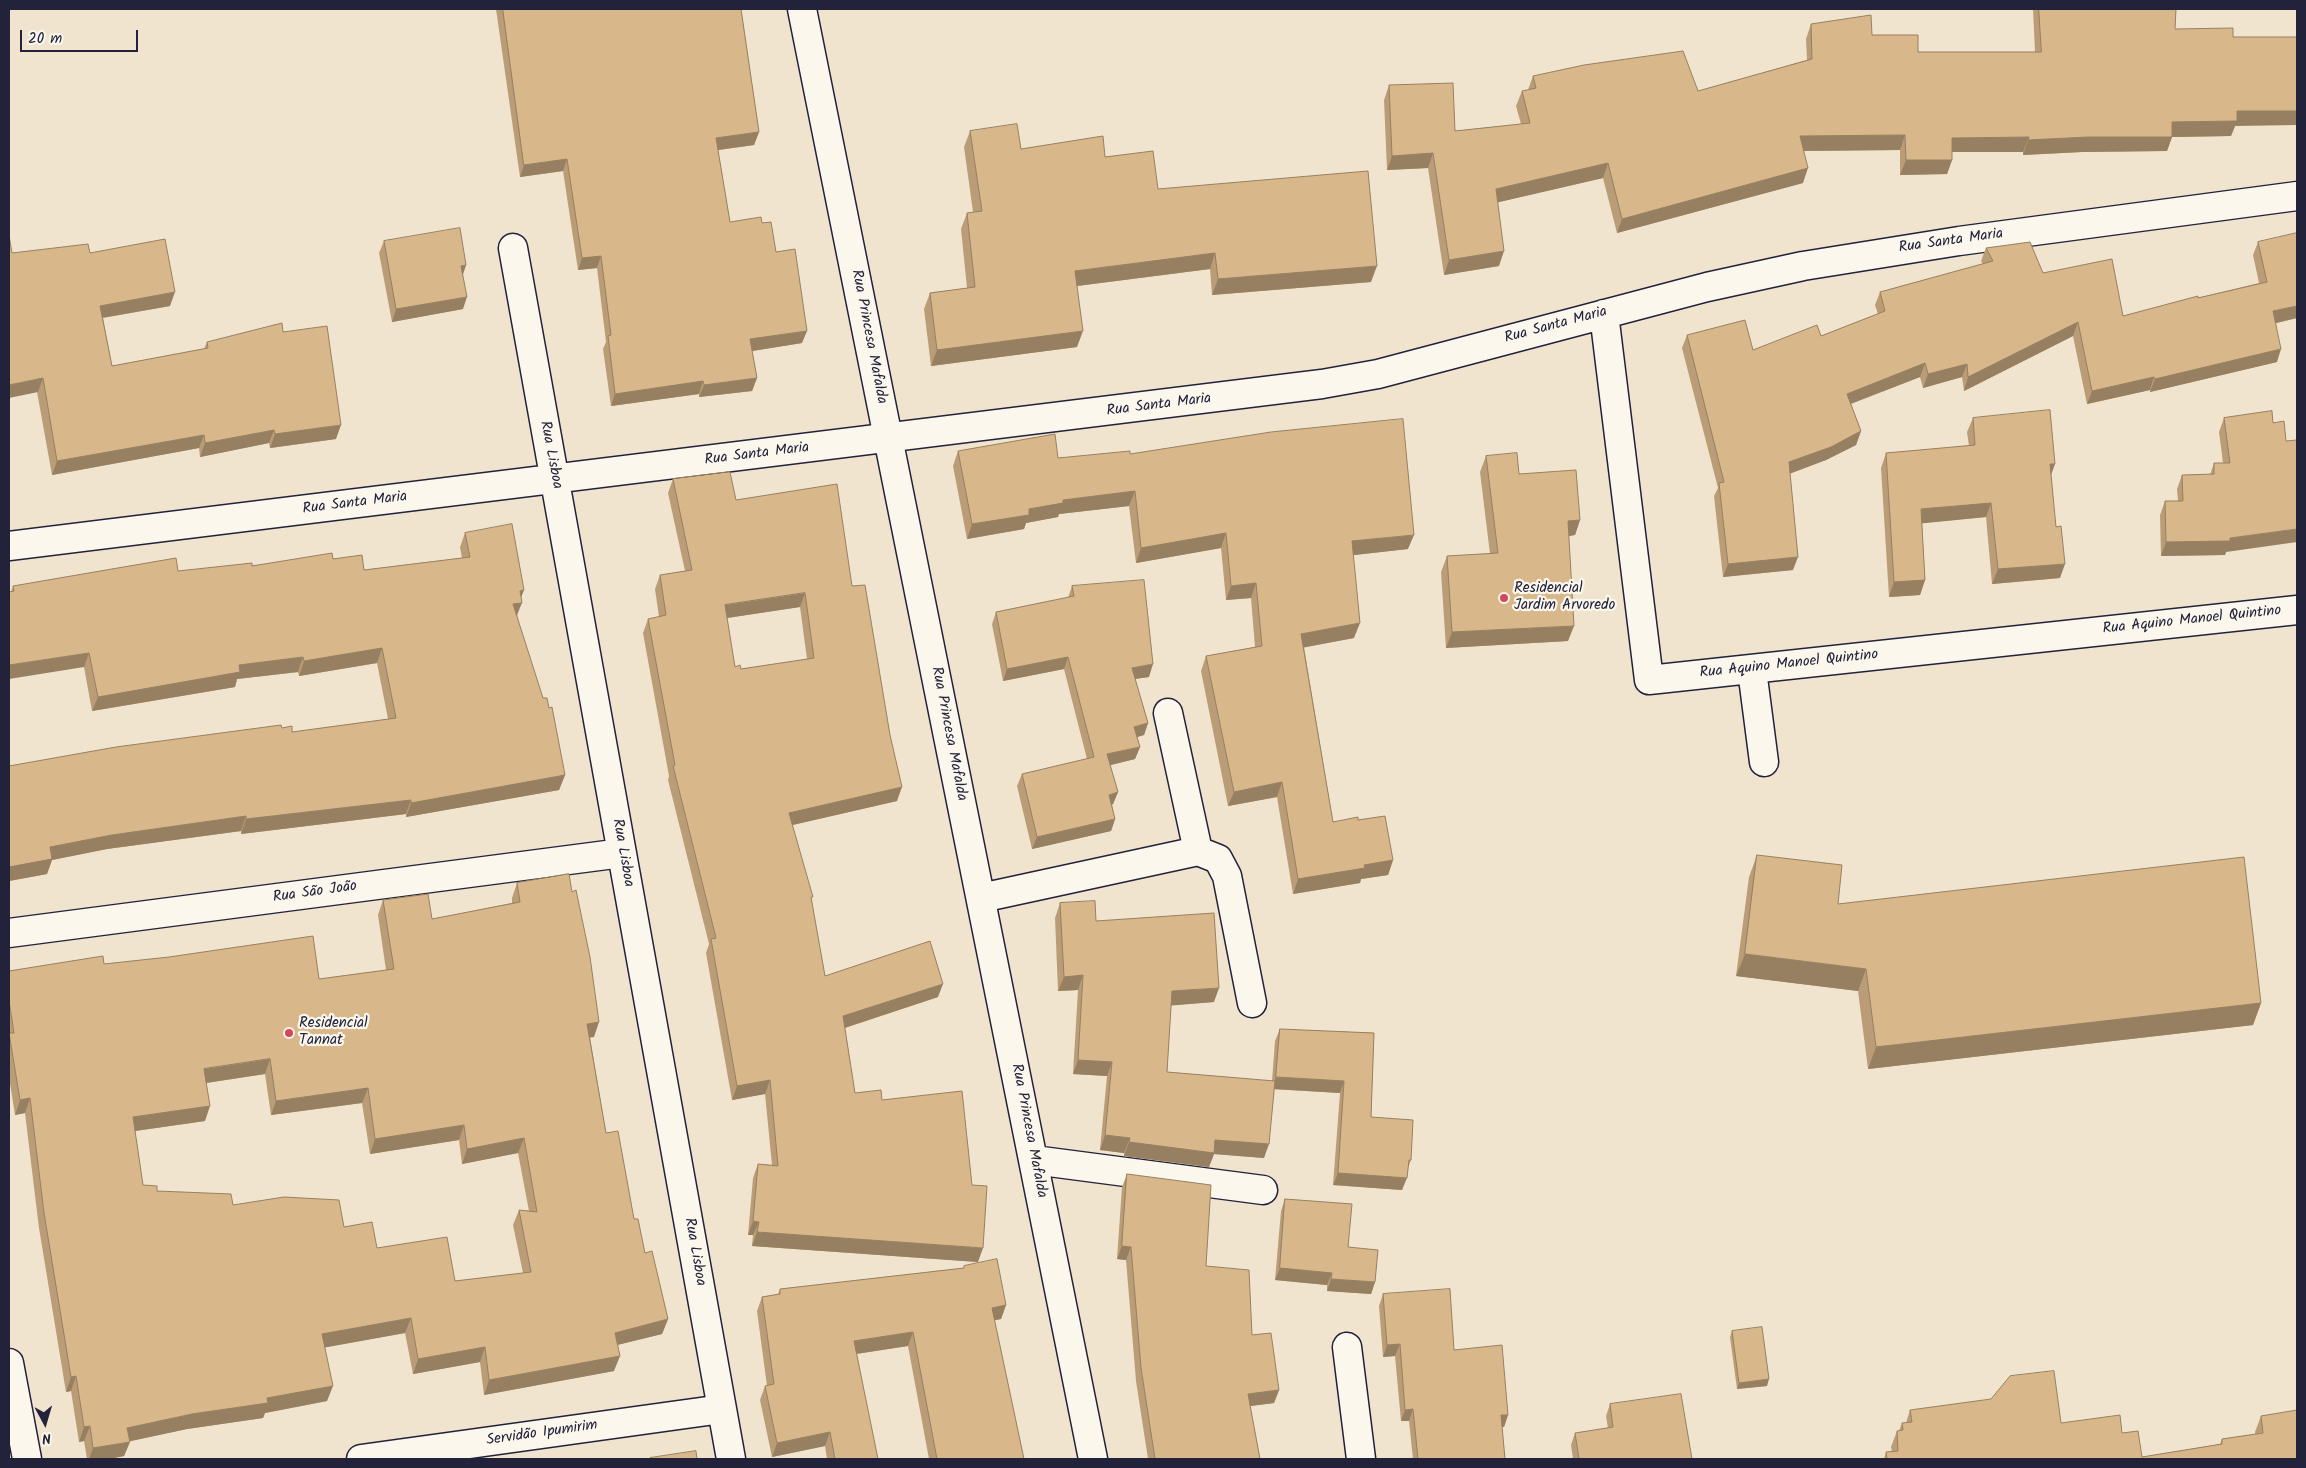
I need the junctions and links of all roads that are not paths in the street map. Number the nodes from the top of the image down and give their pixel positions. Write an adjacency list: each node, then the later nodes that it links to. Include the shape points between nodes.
1 (802, 9): 5 (street, Rua Princesa Mafalda)
2 (2297, 196): 4 (street, Rua Santa Maria, via 1881,252 1707,287)
3 (513, 248): 6 (street, Rua Lisboa)
4 (1604, 314): 5 (street, Rua Santa Maria, via 1378,374 1340,381); 9 (street, Rua Aquino Manoel Quintino, via 1649,680)
5 (888, 439): 6 (street, Rua Santa Maria); 14 (street, Rua Princesa Mafalda)
6 (555, 479): 7 (street, Rua Santa Maria); 13 (street, Rua Lisboa)
7 (9, 546)
8 (2297, 610): 9 (street, Rua Aquino Manoel Quintino)
9 (1752, 670): 11 (street)
10 (1168, 713): 12 (street)
11 (1764, 762)
12 (1198, 851): 14 (street); 16 (street, via 1218,859 1227,876)
13 (622, 853): 15 (street, Rua São João); 21 (street, Rua Lisboa)
14 (981, 898): 17 (street, Rua Princesa Mafalda)
15 (9, 933)
16 (1252, 1003)
17 (1034, 1160): 18 (street); 25 (street, Rua Princesa Mafalda)
18 (1263, 1190)
19 (1347, 1347): 26 (street)
20 (9, 1363): 22 (street)
21 (722, 1409): 23 (street, Servidão Ipumirim); 24 (street, Rua Lisboa)
22 (27, 1459)
23 (361, 1459)
24 (731, 1459)
25 (1093, 1459)
26 (1361, 1459)

